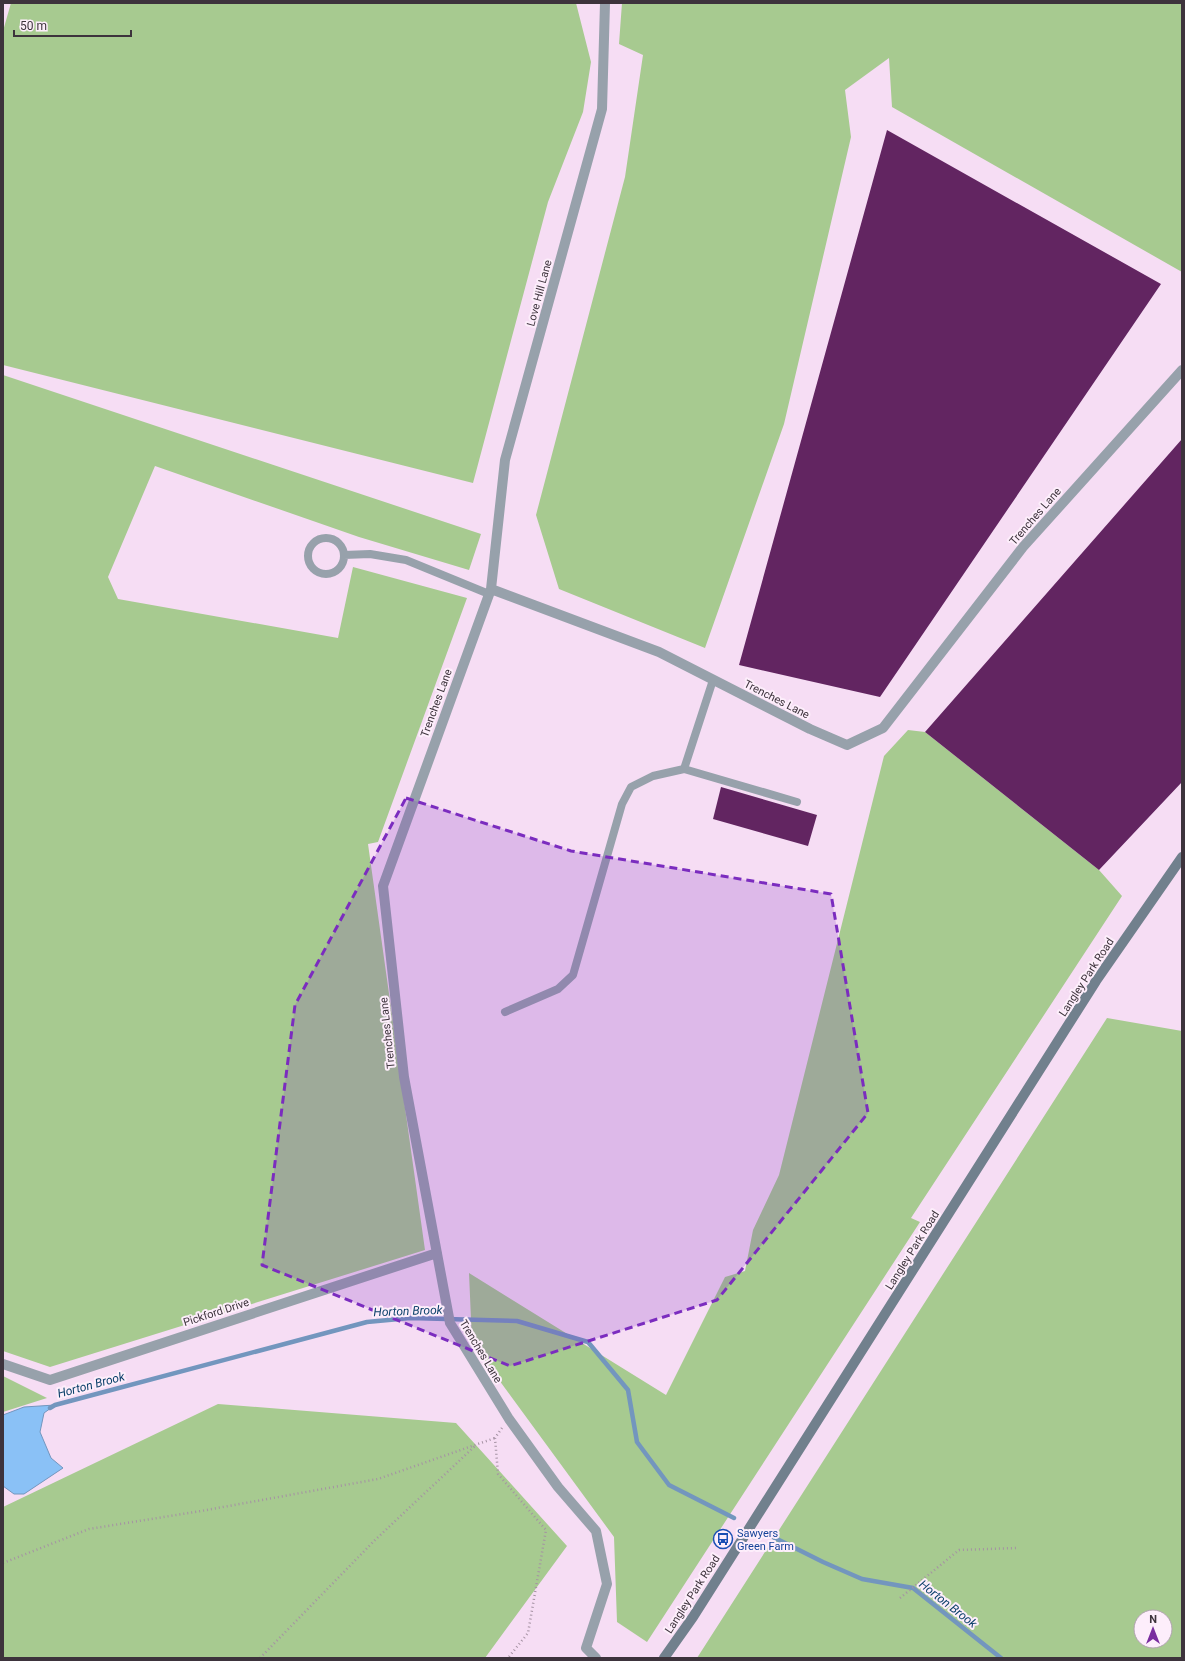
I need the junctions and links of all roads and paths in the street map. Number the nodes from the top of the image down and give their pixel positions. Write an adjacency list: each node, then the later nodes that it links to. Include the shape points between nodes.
1 (605, 3): 4 (street, Love Hill Lane, via 602,110 505,460)
2 (1182, 370): 5 (street, Trenches Lane, via 1023,547 883,728 847,745)
3 (344, 555): 3 (lane, via 341,566 326,574 311,567 308,556 312,545 329,538 339,544); 4 (lane, via 370,554 406,560)
4 (490, 592): 5 (street, Trenches Lane, via 659,652); 10 (street, Trenches Lane, via 383,886 404,1077)
5 (713, 680): 6 (lane)
6 (684, 769): 7 (lane); 9 (lane, via 653,776 631,787 622,804 572,975 558,989)
7 (797, 802)
8 (1182, 857): 21 (main road, Langley Park Road, via 1096,981 693,1617)
9 (505, 1012)
10 (437, 1253): 11 (street, Pickford Drive, via 50,1380); 12 (street, Trenches Lane, via 449,1318)
11 (3, 1364)
12 (509, 1419): 13 (path); 20 (street, Trenches Lane, via 558,1487 596,1531 607,1584 586,1648)
13 (495, 1438): 14 (path); 19 (path, via 498,1474 546,1530 528,1633)
14 (477, 1444): 16 (path, via 378,1479 89,1529); 18 (path, via 375,1540)
15 (1016, 1548): 17 (path, via 959,1550)
16 (3, 1563)
17 (900, 1598)
18 (260, 1658)
19 (508, 1658)
20 (596, 1658)
21 (664, 1658)

